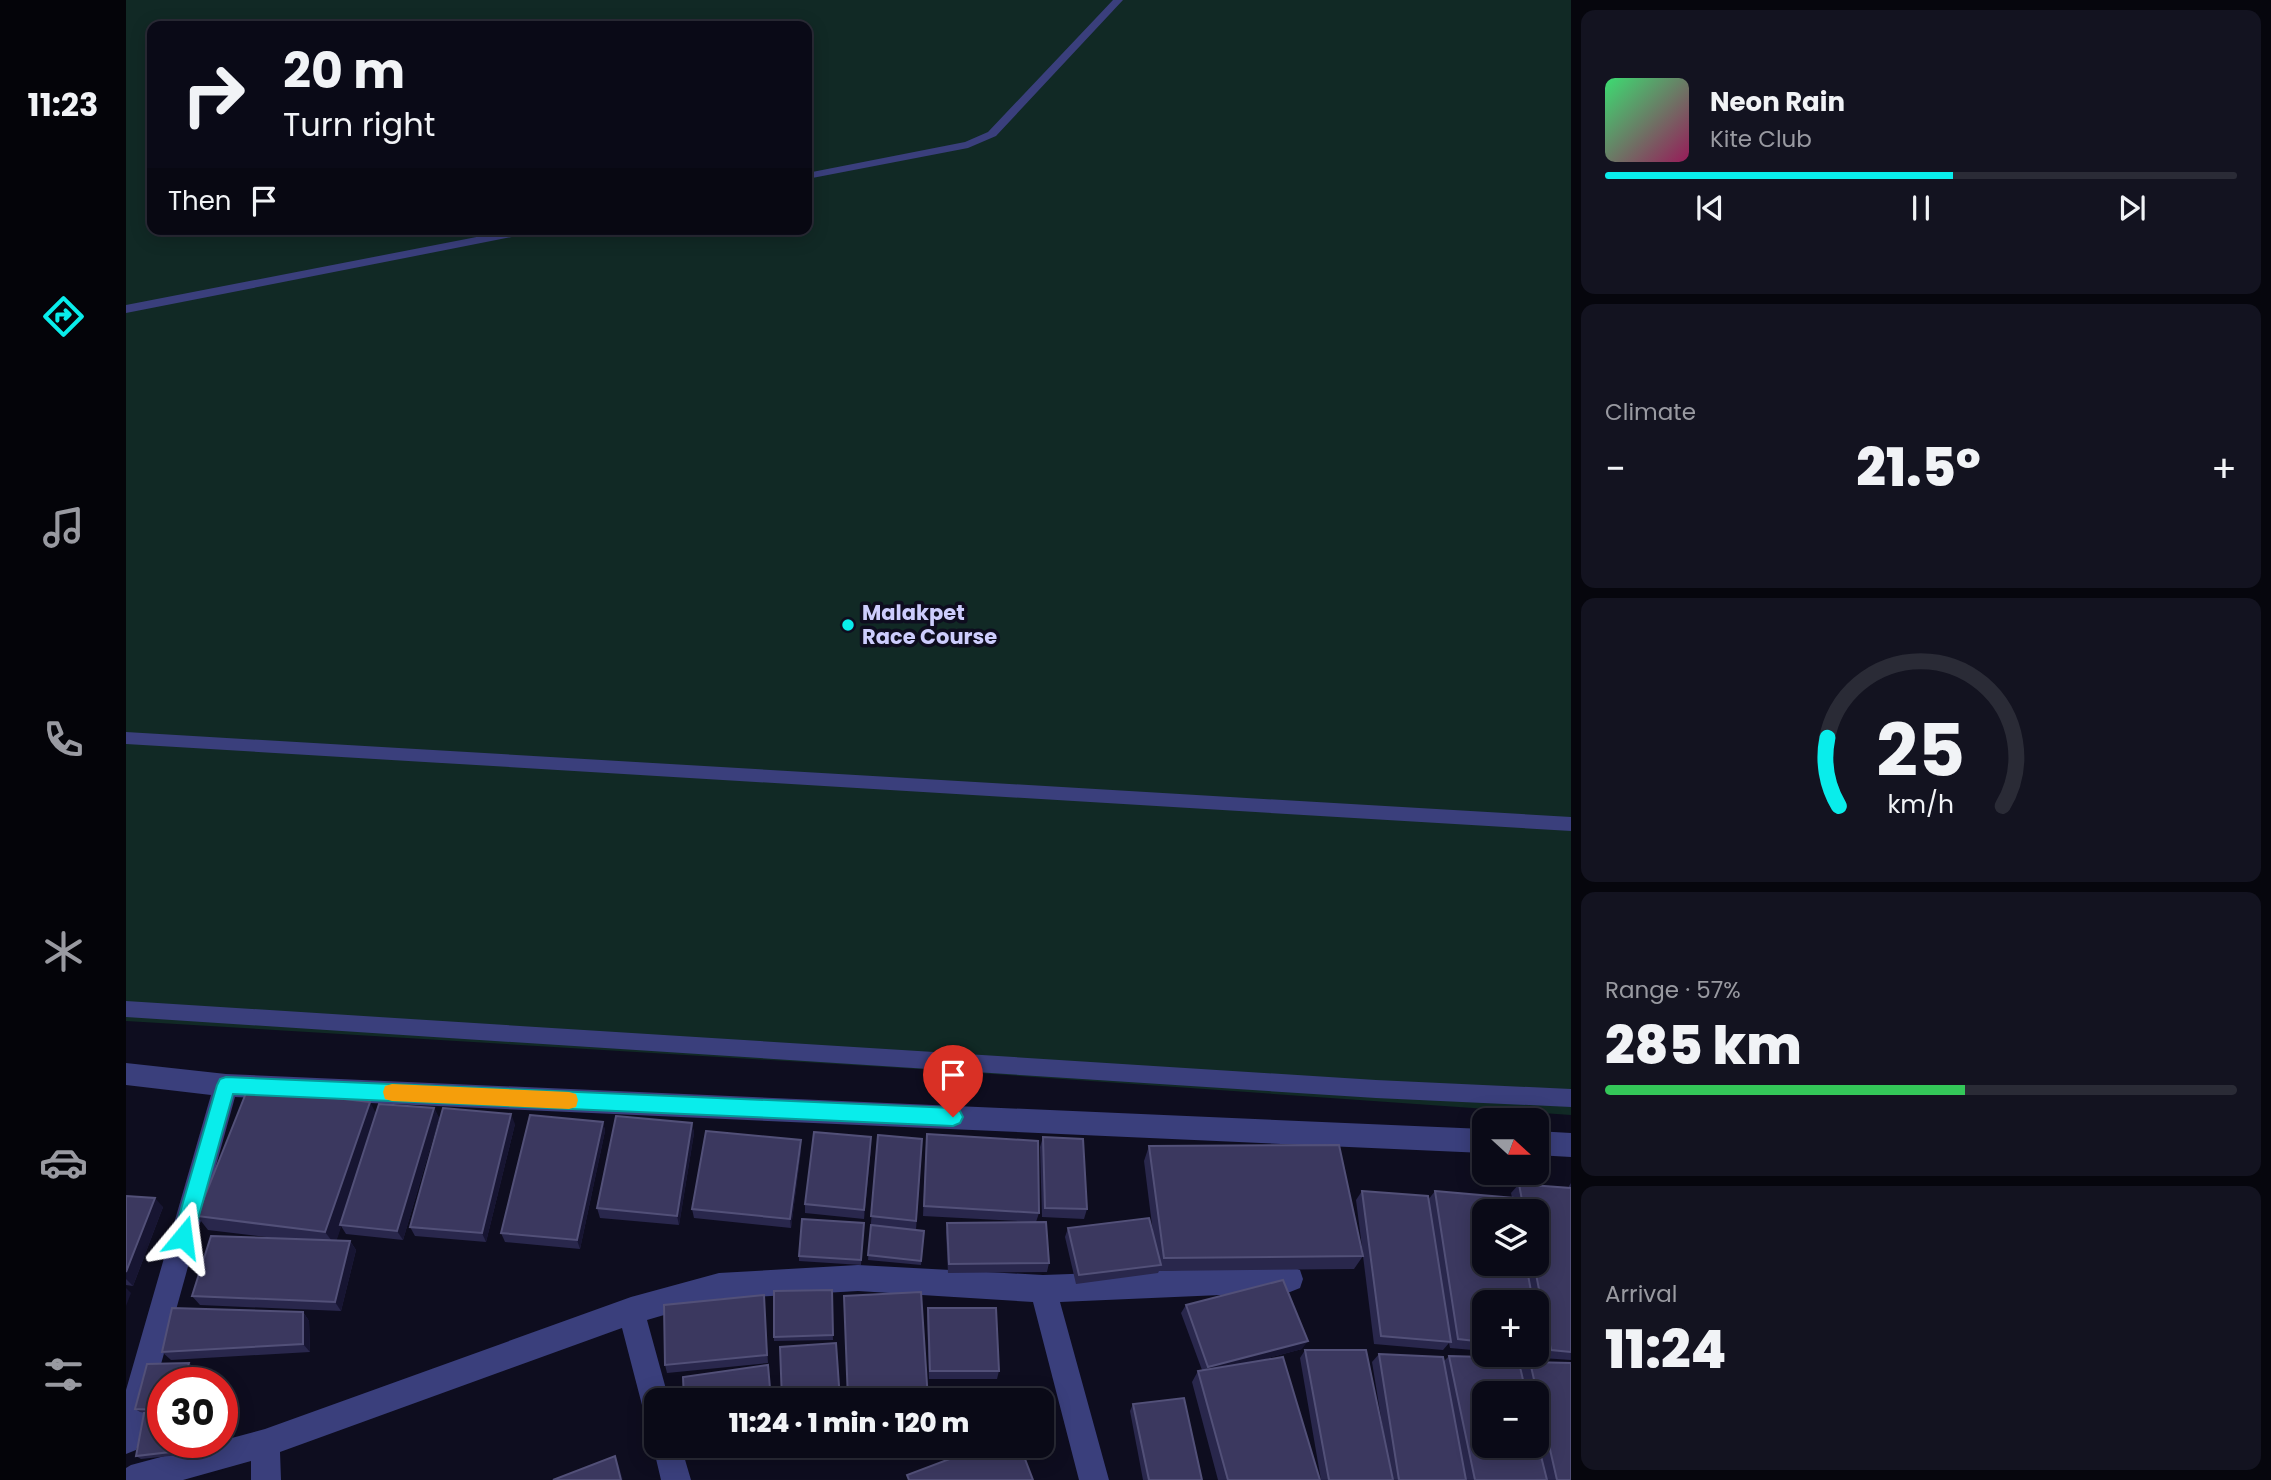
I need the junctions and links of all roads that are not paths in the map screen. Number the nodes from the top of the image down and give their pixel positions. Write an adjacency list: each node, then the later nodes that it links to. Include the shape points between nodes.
1 (1118, 0): 2 (lane, via 992,134 968,145)
2 (812, 175)
3 (506, 235): 4 (lane)
4 (126, 309)
5 (126, 738): 6 (lane)
6 (1571, 824)
7 (126, 1009): 10 (lane)
8 (126, 1074): 9 (street)
9 (226, 1085): 11 (street); 18 (street)
10 (1571, 1098)
11 (1472, 1140)
12 (1549, 1143): 13 (street)
13 (1571, 1144)
14 (1290, 1279): 15 (street)
15 (1043, 1289): 16 (street, via 858,1278 719,1286); 24 (street)
16 (631, 1311): 17 (street); 19 (street)
17 (651, 1388)
18 (126, 1440)
19 (265, 1443): 21 (street); 22 (street)
20 (670, 1458): 23 (street)
21 (131, 1480)
22 (266, 1480)
23 (676, 1480)
24 (1094, 1480)

